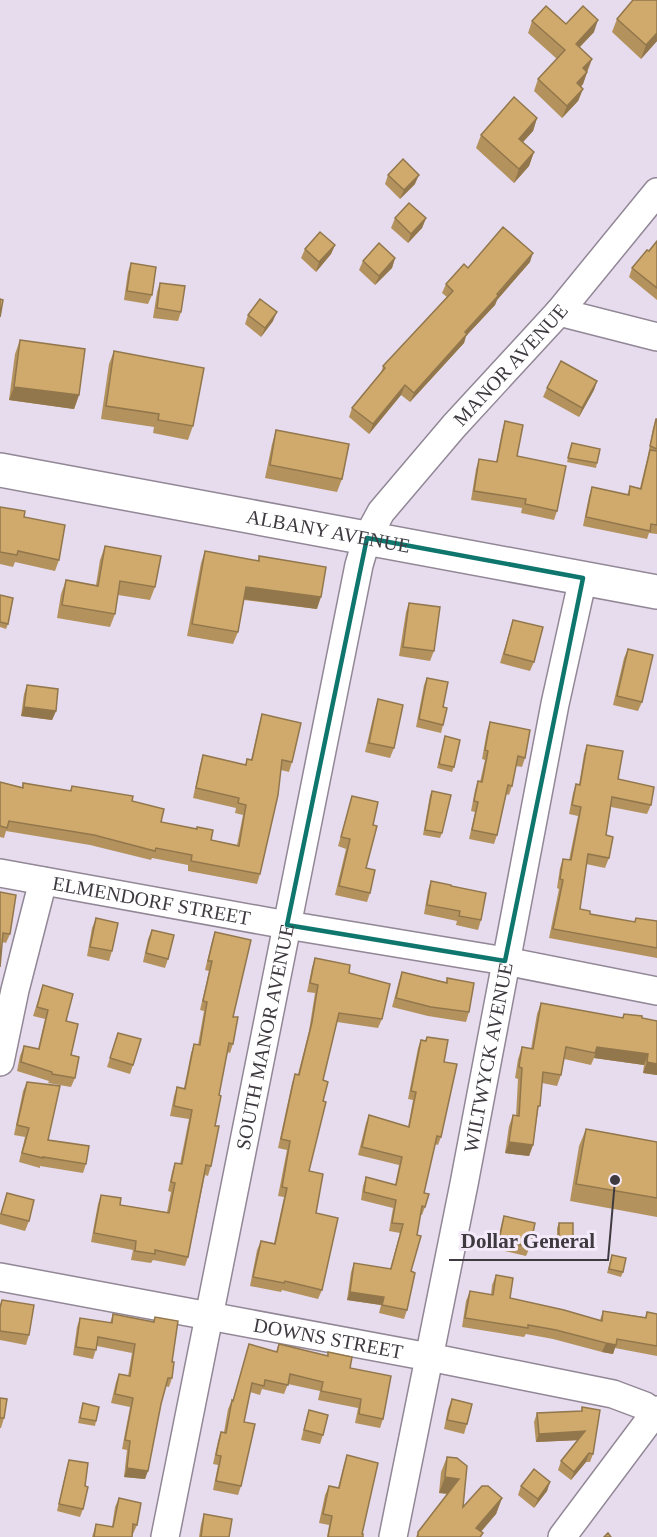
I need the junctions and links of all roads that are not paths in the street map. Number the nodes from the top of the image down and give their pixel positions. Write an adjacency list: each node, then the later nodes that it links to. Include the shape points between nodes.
1 (657, 192): 2 (street, MANOR AVENUE)
2 (559, 312): 3 (street); 5 (street, MANOR AVENUE, via 454,426 381,512)
3 (657, 336)
4 (0, 470): 5 (main road, ALBANY AVENUE)
5 (367, 538): 6 (main road, ALBANY AVENUE); 10 (street, SOUTH MANOR AVENUE)
6 (583, 578): 7 (main road, ALBANY AVENUE); 11 (street, WILTWYCK AVENUE)
7 (657, 592)
8 (0, 873): 9 (street, ELMENDORF STREET)
9 (43, 881): 10 (street, ELMENDORF STREET); 13 (street)
10 (287, 925): 11 (street, ELMENDORF STREET); 15 (street, SOUTH MANOR AVENUE)
11 (505, 961): 12 (street, ELMENDORF STREET); 16 (street, WILTWYCK AVENUE)
12 (657, 991)
13 (0, 1062)
14 (0, 1277): 15 (street, DOWNS STREET)
15 (210, 1317): 16 (street, DOWNS STREET); 18 (street, SOUTH MANOR AVENUE)
16 (429, 1357): 17 (street, DOWNS STREET, via 614,1394); 19 (street, WILTWYCK AVENUE)
17 (656, 1411): 20 (street)
18 (165, 1537)
19 (393, 1537)
20 (562, 1537)

